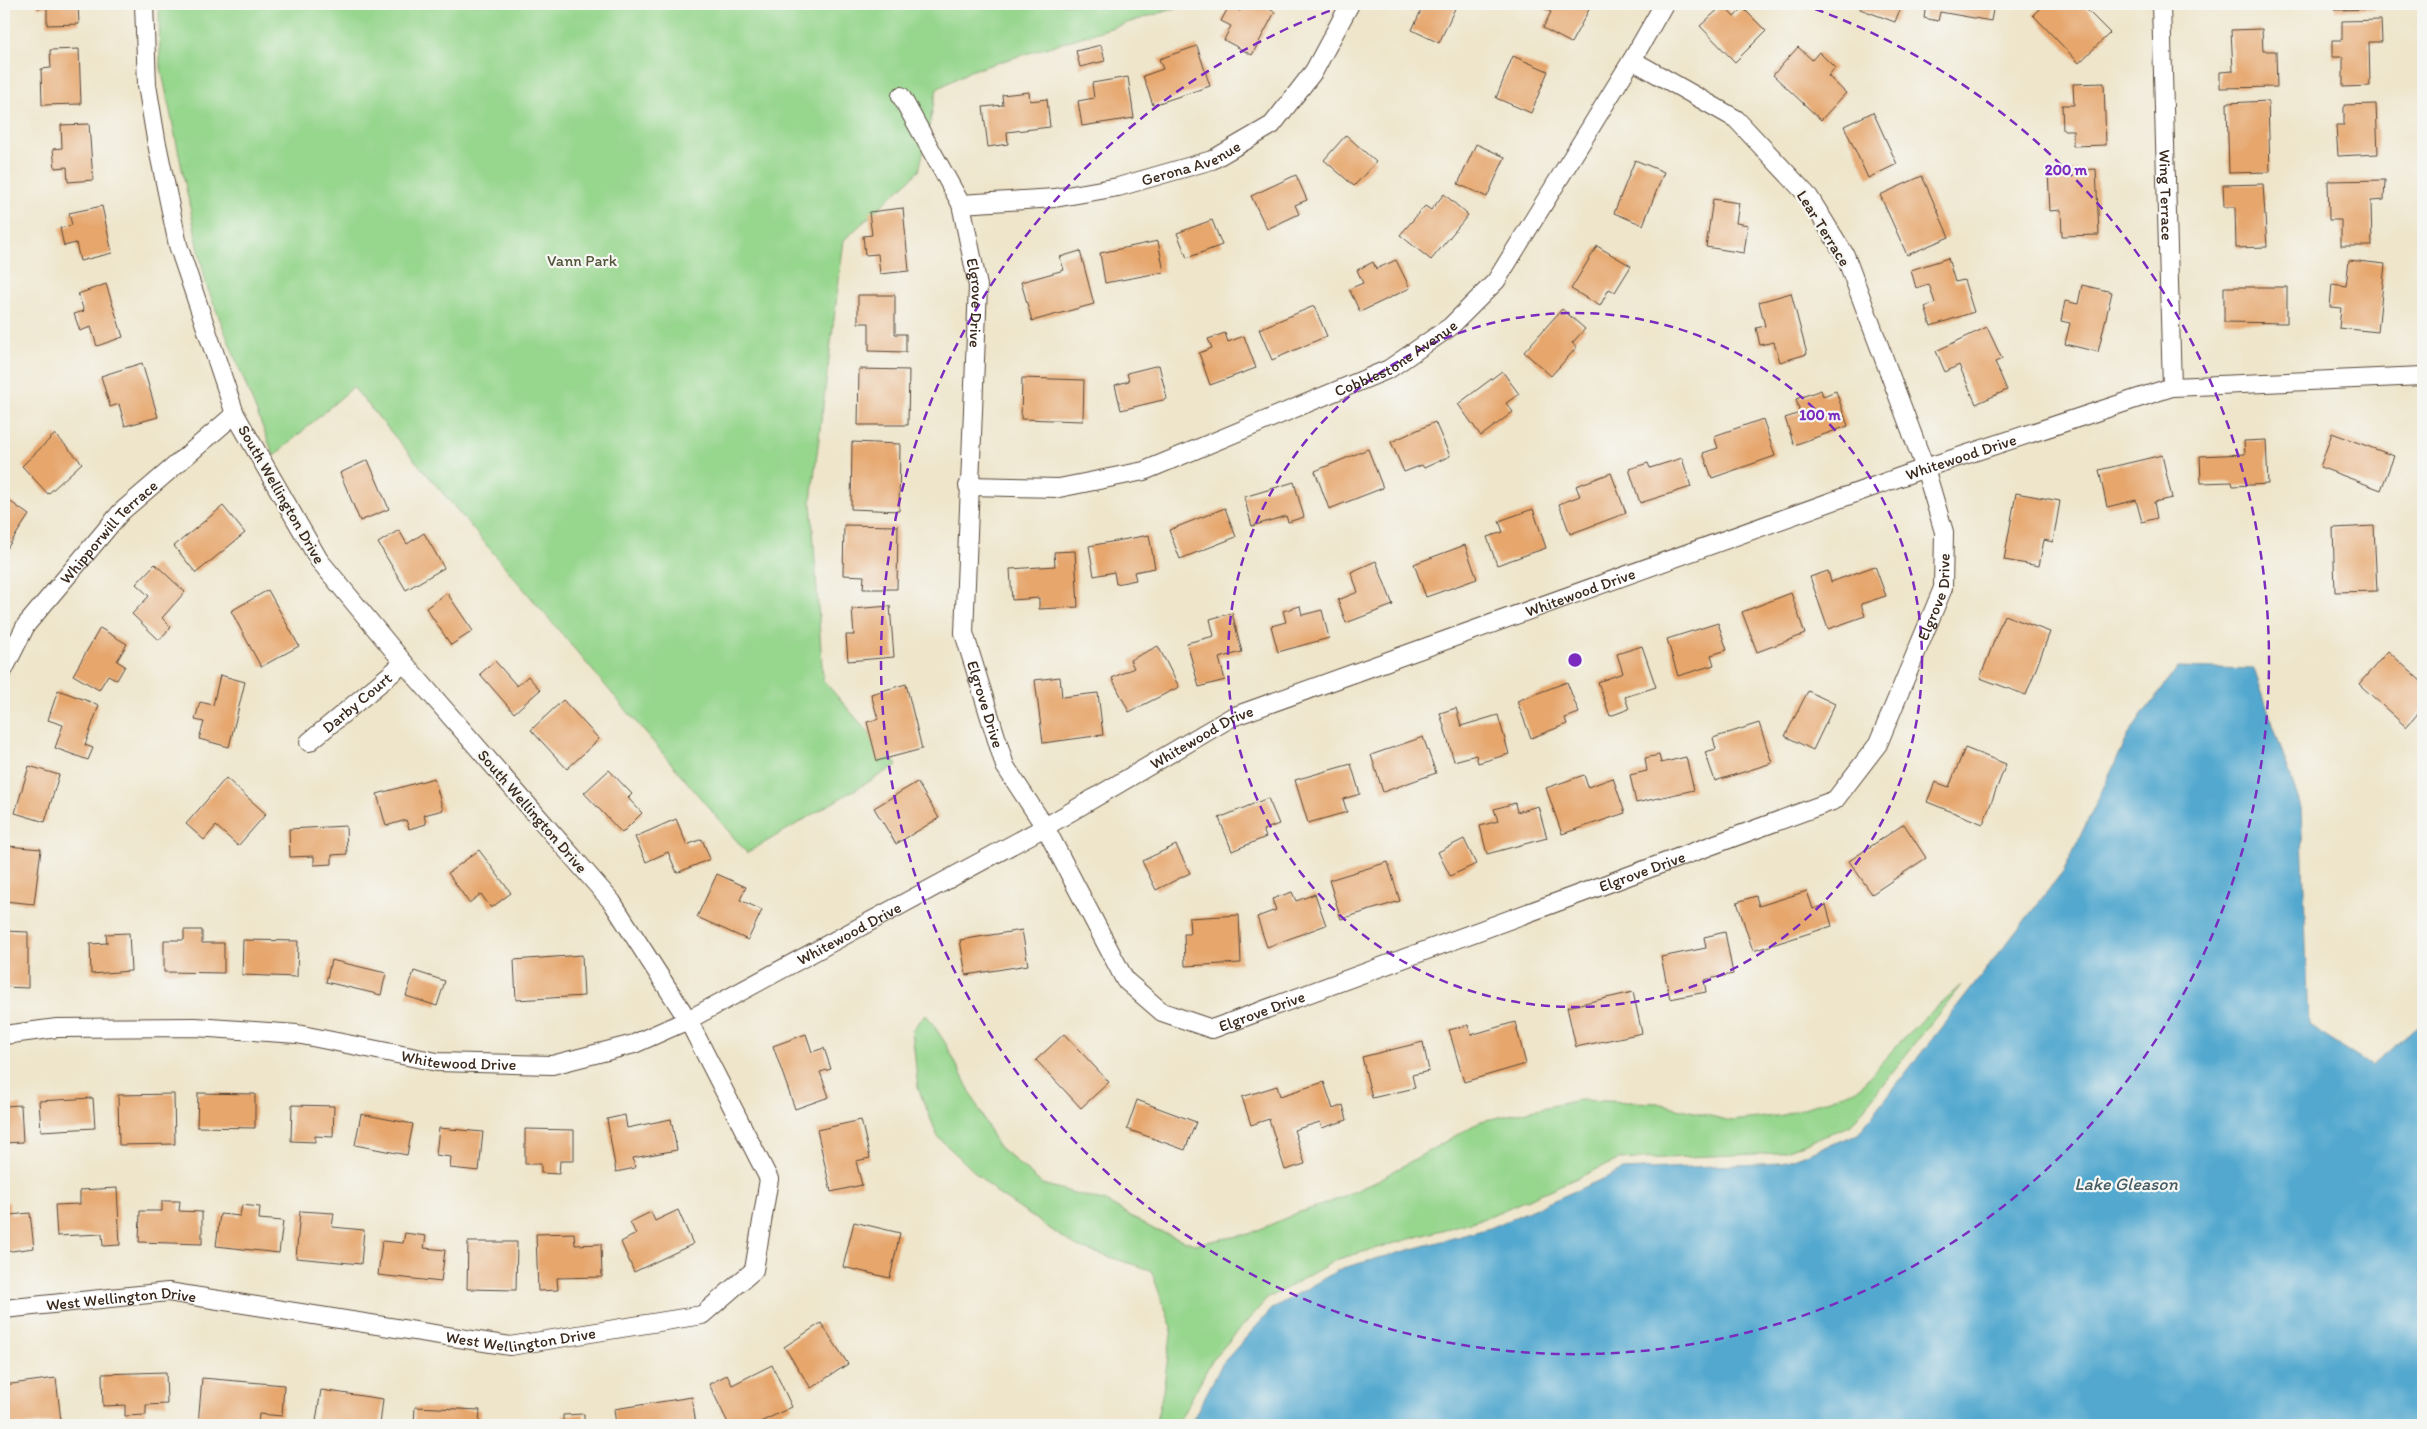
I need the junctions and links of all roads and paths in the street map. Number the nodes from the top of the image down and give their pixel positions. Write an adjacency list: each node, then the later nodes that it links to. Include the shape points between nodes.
1 (144, 4): 10 (street, South Wellington Drive, via 147,85 178,245)
2 (1350, 4): 7 (street, Gerona Avenue, via 1314,71 1272,125 1212,160 1118,187 1055,198)
3 (1664, 4): 5 (street, Cobblestone Avenue)
4 (2161, 4): 9 (street, Wing Terrace)
5 (1632, 60): 11 (street, Lear Terrace, via 1736,118 1809,197 1845,255); 12 (street, Cobblestone Avenue, via 1496,281 1450,327 1388,369 1144,471 1059,488)
6 (901, 96): 7 (street, Elgrove Drive)
7 (961, 204): 12 (street, Elgrove Drive, via 978,286)
8 (2423, 376): 9 (street, Whitewood Drive)
9 (2172, 387): 11 (street, Whitewood Drive)
10 (235, 414): 13 (street, South Wellington Drive, via 319,560); 14 (street, Whipporwill Terrace, via 121,512 26,625)
11 (1925, 468): 16 (street, Whitewood Drive, via 1232,717); 16 (street, Elgrove Drive, via 1944,532 1943,588 1878,744 1835,800 1212,1029 1162,1012 1125,980)
12 (968, 486): 16 (street, Elgrove Drive, via 964,633 1005,766)
13 (404, 663): 15 (street, Darby Court); 17 (street, South Wellington Drive, via 612,902)
14 (4, 669)
15 (309, 742)
16 (1045, 827): 17 (street, Whitewood Drive)
17 (688, 1020): 18 (street, Whitewood Drive, via 634,1044 552,1065 437,1062 297,1034 195,1026 57,1028); 19 (street, West Wellington Drive, via 769,1179 754,1270 702,1314 510,1346 168,1292)
18 (4, 1035)
19 (4, 1309)

